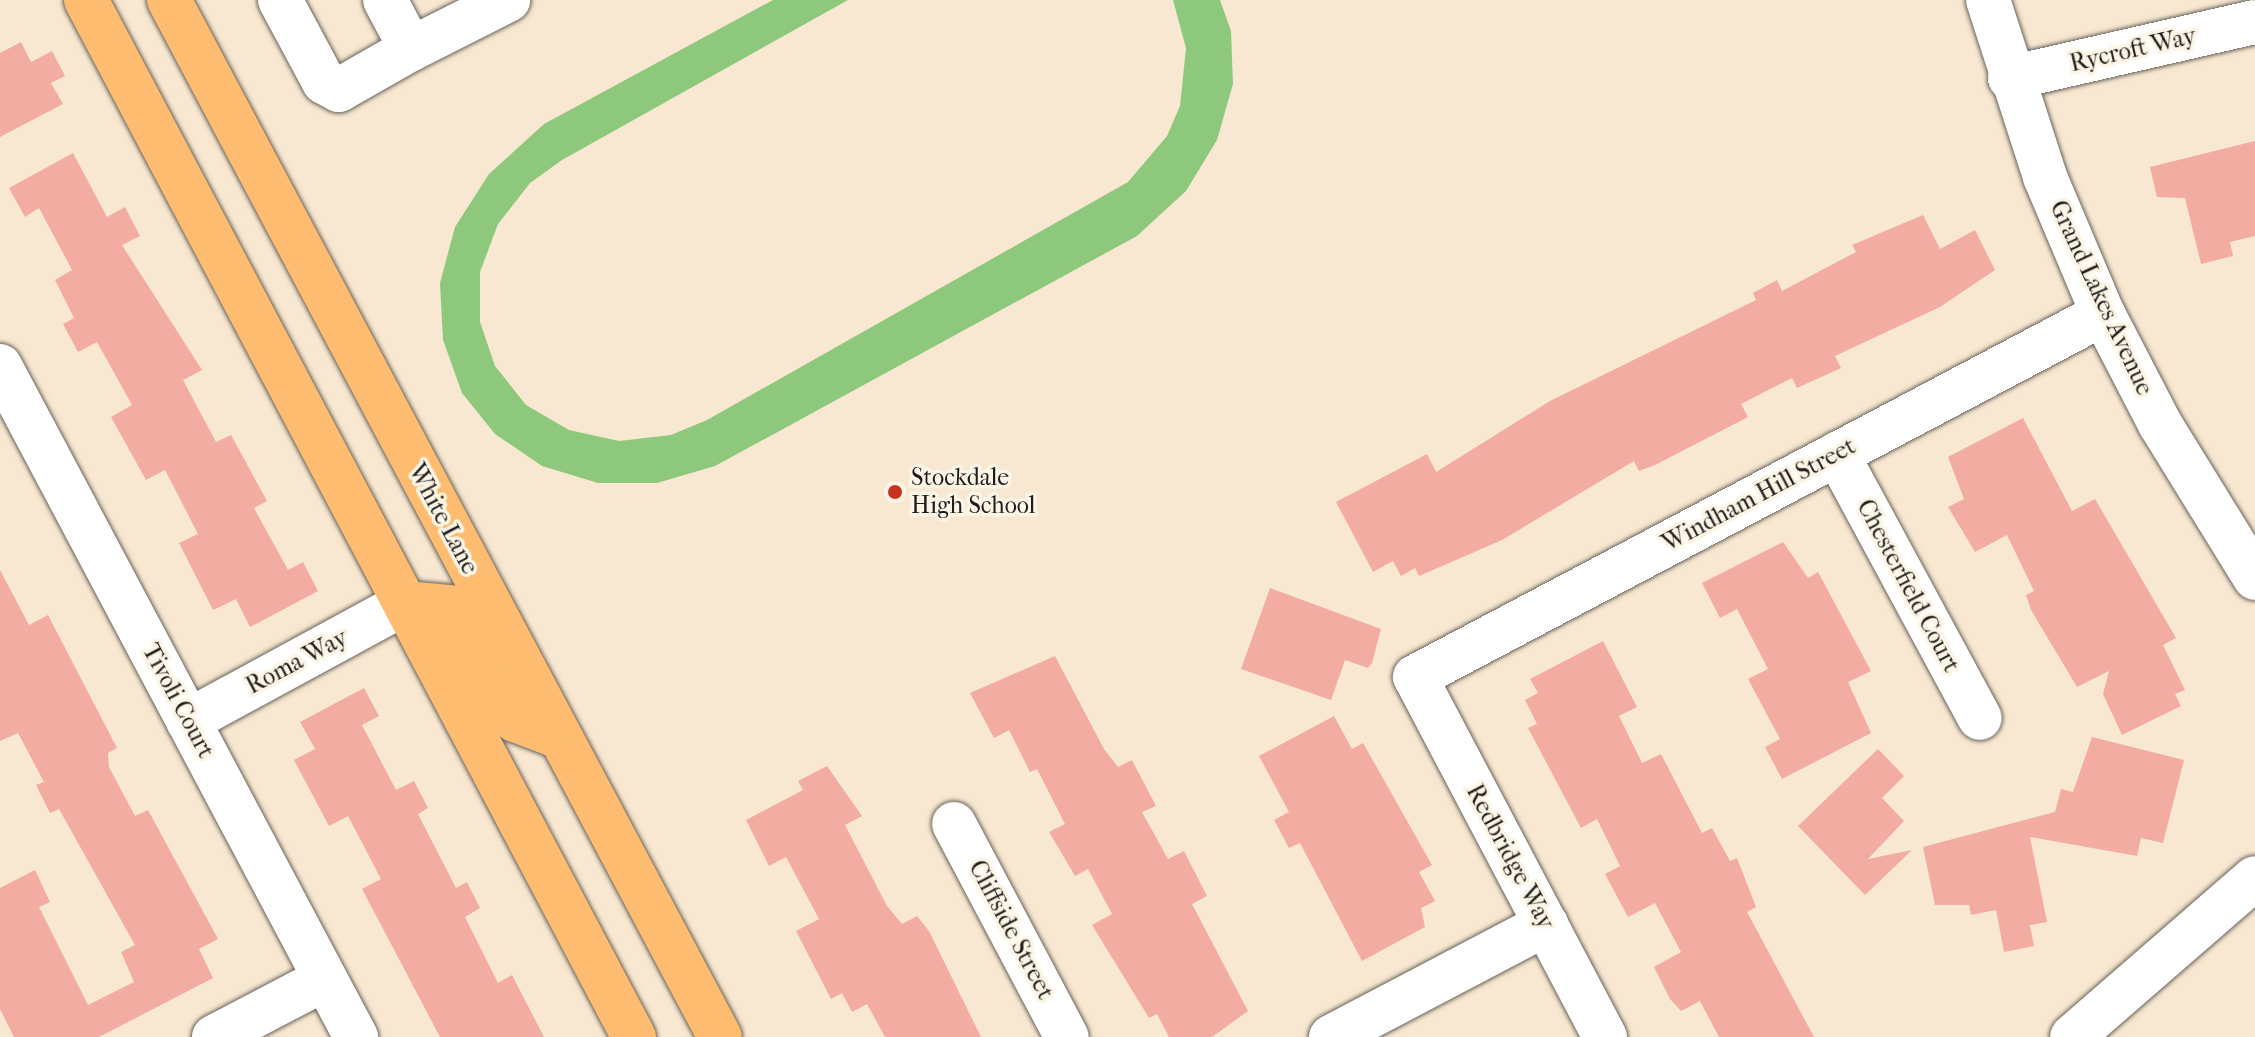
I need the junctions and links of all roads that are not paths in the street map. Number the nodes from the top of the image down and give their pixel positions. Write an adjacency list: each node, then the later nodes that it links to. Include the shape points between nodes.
1 (86, 0): 14 (main road)
2 (169, 0): 18 (main road, White Lane)
3 (280, 0): 8 (street, via 331,88)
4 (385, 0): 8 (street)
5 (508, 0): 8 (street)
6 (1988, 0): 9 (street, Grand Lakes Avenue)
7 (2255, 22): 9 (street, Rycroft Way)
8 (411, 49)
9 (2010, 78): 10 (street, Grand Lakes Avenue)
10 (2103, 314): 12 (street, Windham Hill Street); 13 (street, Grand Lakes Avenue, via 2160,424)
11 (0, 366): 17 (street, Tivoli Court)
12 (1837, 454): 15 (street, Windham Hill Street); 16 (street, Chesterfield Court)
13 (2255, 578)
14 (405, 603): 17 (street, Roma Way); 18 (main road, via 449,607 515,720); 25 (main road)
15 (1415, 677): 21 (street, Redbridge Way)
16 (1980, 718)
17 (188, 721): 22 (street, Tivoli Court)
18 (558, 736): 26 (main road, White Lane)
19 (954, 824): 27 (street, Cliffside Street)
20 (2255, 878): 30 (street)
21 (1546, 924): 28 (street); 29 (street, Redbridge Way)
22 (325, 979): 23 (street); 24 (street, Tivoli Court)
23 (214, 1037)
24 (356, 1037)
25 (634, 1037)
26 (720, 1037)
27 (1067, 1037)
28 (1331, 1037)
29 (1605, 1037)
30 (2072, 1037)

